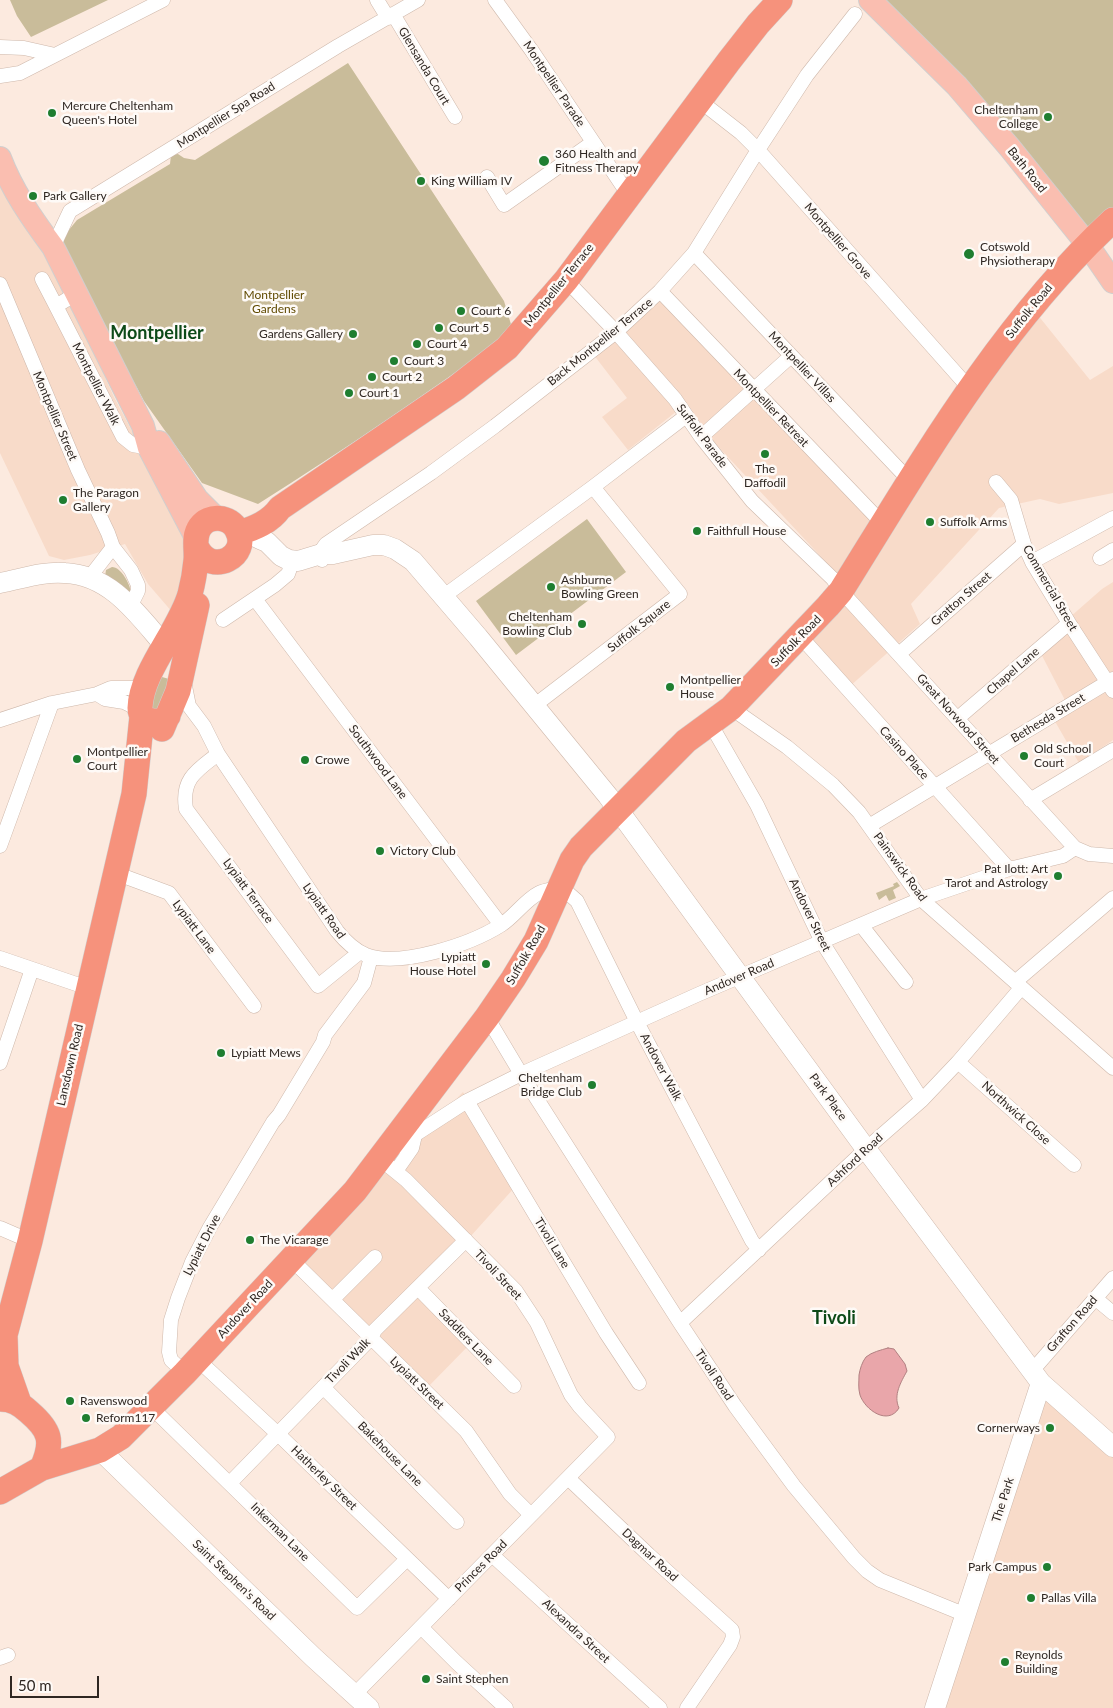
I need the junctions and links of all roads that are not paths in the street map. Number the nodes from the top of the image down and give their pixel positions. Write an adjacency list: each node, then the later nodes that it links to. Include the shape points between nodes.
1 (164, 0): 9 (street)
2 (377, 0): 7 (street, Glensanda Court)
3 (418, 0): 7 (street, Montpellier Spa Road)
4 (495, 0): 13 (street, Montpellier Parade, via 532,50)
5 (780, 0): 11 (highway, Montpellier Terrace)
6 (862, 7): 14 (street, Back Montpellier Terrace, via 807,75); 19 (main road, Bath Road, via 957,86)
7 (391, 16): 12 (street, Glensanda Court); 20 (street, Montpellier Spa Road, via 70,211)
8 (0, 46): 9 (street)
9 (55, 55): 10 (street, via 20,73)
10 (0, 76)
11 (700, 101): 14 (street, Montpellier Grove); 17 (highway, Montpellier Terrace)
12 (455, 117)
13 (592, 143): 16 (street, via 504,205); 17 (street, Montpellier Parade)
14 (758, 150): 21 (street, Back Montpellier Terrace); 31 (street, Montpellier Grove)
15 (3, 166): 20 (main road, Montpellier Walk)
16 (486, 177)
17 (628, 194): 23 (highway, Montpellier Terrace)
18 (1113, 220): 19 (highway, Suffolk Road)
19 (1087, 244): 24 (main road, Bath Road); 31 (highway, Suffolk Road)
20 (53, 247): 27 (main road, Montpellier Walk)
21 (694, 253): 26 (street, Back Montpellier Terrace); 30 (street, Montpellier Villas)
22 (42, 279): 28 (street, Montpellier Walk)
23 (566, 280): 29 (street, Suffolk Parade); 41 (highway, Montpellier Terrace, via 518,337 494,358)
24 (1113, 282)
25 (0, 284): 46 (street, Montpellier Street)
26 (660, 291): 29 (street, Back Montpellier Terrace); 32 (street, Montpellier Retreat)
27 (76, 294): 28 (street); 34 (main road, Montpellier Walk)
28 (56, 306): 36 (street, Montpellier Walk, via 123,437 133,445)
29 (616, 332): 33 (street, Suffolk Parade); 48 (street, Back Montpellier Terrace, via 495,426 326,544)
30 (791, 356): 32 (street); 37 (street, Montpellier Villas)
31 (963, 381): 37 (highway, Suffolk Road)
32 (754, 390): 35 (street); 42 (street, Montpellier Retreat)
33 (686, 416): 35 (street, Suffolk Parade); 39 (street)
34 (143, 426): 36 (main road, Montpellier Walk); 43 (main road, Montpellier Walk, via 158,440 197,498)
35 (701, 437): 55 (street, Suffolk Parade, via 752,501 833,579)
36 (149, 448): 44 (main road, Montpellier Walk)
37 (910, 481): 42 (highway, Suffolk Road)
38 (996, 482): 45 (street, Commercial Street, via 1011,500)
39 (593, 487): 56 (street); 70 (street, Suffolk Square, via 680,594)
40 (1113, 518): 51 (street)
41 (272, 523): 43 (street, via 254,536); 43 (highway, Montpellier Terrace, via 267,510); 52 (street, via 281,556)
42 (883, 524): 55 (highway, Suffolk Road)
43 (233, 531): 44 (highway, via 211,519 196,533); 50 (highway, via 232,557); 52 (street, via 265,551 281,569)
44 (196, 543): 50 (highway, via 206,559); 59 (highway, Lansdown Road, via 195,573)
45 (1024, 544): 51 (street, Commercial Street); 64 (street, Gratton Street)
46 (113, 547): 53 (street); 58 (street, Montpellier Street, via 131,570 138,586)
47 (1113, 550): 49 (street)
48 (325, 556): 52 (street, via 298,561); 56 (street, via 373,544 384,545 413,561)
49 (1100, 558)
50 (221, 562): 66 (highway, Lansdown Road, via 201,592)
51 (1032, 562): 62 (street, Commercial Street)
52 (290, 567): 57 (street)
53 (89, 578): 54 (street, via 66,572); 58 (street, via 105,585)
54 (0, 583)
55 (841, 591): 63 (highway, Suffolk Road); 64 (street, Great Norwood Street)
56 (444, 596): 70 (street)
57 (255, 599): 60 (street); 93 (street, Southwood Lane)
58 (130, 607): 61 (street)
59 (180, 618): 61 (street, via 167,625); 65 (highway, Lansdown Road)
60 (223, 620)
61 (144, 622): 65 (street)
62 (1069, 623): 67 (street, Commercial Street); 74 (street, Chapel Lane)
63 (800, 636): 71 (highway, Suffolk Road); 80 (street, Casino Place)
64 (899, 654): 74 (street, Great Norwood Street)
65 (157, 661): 66 (highway, via 177,659); 68 (street, via 138,688 111,688); 73 (highway, Lansdown Road, via 142,698)
66 (182, 668): 72 (highway, Lansdown Road)
67 (1111, 684): 78 (street, Bethesda Street)
68 (97, 694): 69 (street); 73 (street, via 105,699 124,702)
69 (52, 703): 75 (street); 85 (street)
70 (535, 705): 83 (street)
71 (731, 708): 76 (highway, Suffolk Road); 84 (street, Painswick Road, via 818,771)
72 (179, 711): 73 (highway, via 156,722); 79 (street, Lypiatt Road, via 204,726); 81 (highway, Lansdown Road)
73 (141, 713): 81 (highway, Lansdown Road)
74 (958, 718): 78 (street, Great Norwood Street)
75 (0, 720)
76 (710, 723): 83 (highway, Suffolk Road, via 686,741); 95 (street, Andover Street, via 757,805)
77 (1113, 750): 82 (street)
78 (988, 753): 80 (street, Bethesda Street); 82 (street, Great Norwood Street)
79 (218, 754): 96 (street, Lypiatt Road, via 337,931 348,944); 96 (street, Lypiatt Terrace, via 190,779 185,792 186,809 318,986)
80 (934, 786): 84 (street, Bethesda Street); 88 (street, Casino Place)
81 (134, 794): 89 (highway, Lansdown Road)
82 (1030, 800): 86 (street, Great Norwood Street)
83 (618, 808): 90 (highway, Suffolk Road, via 576,854); 99 (street, Park Place)
84 (870, 826): 92 (street, Painswick Road)
85 (0, 846)
86 (1075, 848): 87 (street, via 1089,854); 88 (street, Andover Road, via 1063,856)
87 (1113, 856)
88 (1010, 869): 92 (street, Andover Road)
89 (115, 873): 102 (highway, Lansdown Road); 103 (street, Lypiatt Lane, via 169,893)
90 (561, 887): 93 (street, via 538,893); 104 (highway, Suffolk Road, via 536,941); 105 (street, Andover Walk, via 576,901)
91 (1113, 898): 101 (street, Ashford Road)
92 (921, 899): 94 (street, Andover Road); 101 (street, Painswick Road)
93 (501, 924): 96 (street, via 472,939 425,954 399,958)
94 (861, 926): 95 (street, Andover Road); 100 (street)
95 (822, 942): 99 (street, Andover Road); 110 (street, Andover Street)
96 (366, 955): 130 (street, Lypiatt Drive, via 364,983 325,1035 192,1262 171,1320 168,1352 171,1360)
97 (0, 958): 98 (street)
98 (32, 969): 102 (street); 107 (street)
99 (740, 977): 105 (street, Andover Road); 113 (street, Park Place)
100 (906, 982)
101 (1018, 985): 106 (street, Ashford Road); 108 (street, Painswick Road)
102 (88, 988): 118 (highway, Lansdown Road)
103 (254, 1006)
104 (487, 1017): 109 (street, Tivoli Road); 114 (highway, Andover Road)
105 (637, 1022): 109 (street, Andover Road); 119 (street, Andover Walk)
106 (958, 1062): 110 (street, Ashford Road); 115 (street, Northwick Close)
107 (0, 1063)
108 (1113, 1068)
109 (521, 1074): 111 (street, Andover Road); 127 (street, Tivoli Road)
110 (922, 1100): 113 (street, Ashford Road)
111 (467, 1101): 112 (street, Andover Road); 132 (street, Tivoli Lane)
112 (415, 1135): 114 (street, Andover Road); 114 (street, Andover Road, via 412,1148)
113 (866, 1149): 119 (street, Ashford Road); 131 (street, Park Place)
114 (387, 1165): 117 (street, Tivoli Street); 121 (highway, Andover Road, via 355,1191)
115 (1074, 1165)
116 (0, 1228): 118 (street)
117 (466, 1240): 123 (street, Tivoli Walk); 139 (street, Tivoli Street, via 516,1291 537,1323 571,1395)
118 (30, 1241): 129 (highway, Lansdown Road)
119 (759, 1250): 127 (street, Ashford Road)
120 (375, 1257): 125 (street)
121 (291, 1259): 125 (street, Lypiatt Street); 130 (highway, Andover Road)
122 (1113, 1278): 124 (street, Grafton Road)
123 (418, 1288): 128 (street, Tivoli Walk, via 375,1330); 133 (street, Saddlers Lane)
124 (1095, 1298): 126 (street); 131 (street, Grafton Road)
125 (332, 1299): 128 (street, Lypiatt Street)
126 (1113, 1313)
127 (680, 1323): 151 (street, Tivoli Road, via 794,1486 854,1558 880,1580)
128 (371, 1338): 134 (street, Tivoli Walk); 146 (street, Lypiatt Street, via 466,1431 510,1494)
129 (3, 1341): 135 (highway, Lansdown Road)
130 (192, 1366): 136 (highway, Andover Road); 138 (street, Hatherley Street)
131 (1036, 1377): 140 (street); 151 (street, The Park)
132 (639, 1383)
133 (514, 1386)
134 (323, 1387): 138 (street, Tivoli Walk); 147 (street, Bakehouse Lane)
135 (9, 1401): 137 (highway)
136 (152, 1408): 141 (highway, Andover Road, via 121,1437); 144 (street, Inkerman Lane)
137 (46, 1428): 141 (highway, via 69,1441); 142 (highway, via 48,1452)
138 (278, 1434): 144 (street, Tivoli Walk); 149 (street, Hatherley Street)
139 (608, 1437): 143 (street, Princes Road)
140 (1113, 1447)
141 (100, 1450): 142 (highway, Andover Road); 153 (street, Saint Stephen's Road)
142 (42, 1468): 145 (highway, Andover Road)
143 (568, 1478): 146 (street, Princes Road); 156 (street, Dagmar Road, via 733,1632 730,1645)
144 (230, 1482): 149 (street, Inkerman Lane, via 357,1608)
145 (0, 1492)
146 (531, 1515): 148 (street, Princes Road)
147 (457, 1522)
148 (492, 1554): 150 (street, Princes Road); 155 (street, Alexandra Street)
149 (407, 1559): 150 (street, Hatherley Street)
150 (449, 1599): 152 (street, Princes Road)
151 (966, 1615): 157 (street, The Park)
152 (421, 1627): 153 (street, Princes Road); 154 (street)
153 (362, 1701)
154 (506, 1708)
155 (660, 1708)
156 (687, 1708)
157 (935, 1708)

